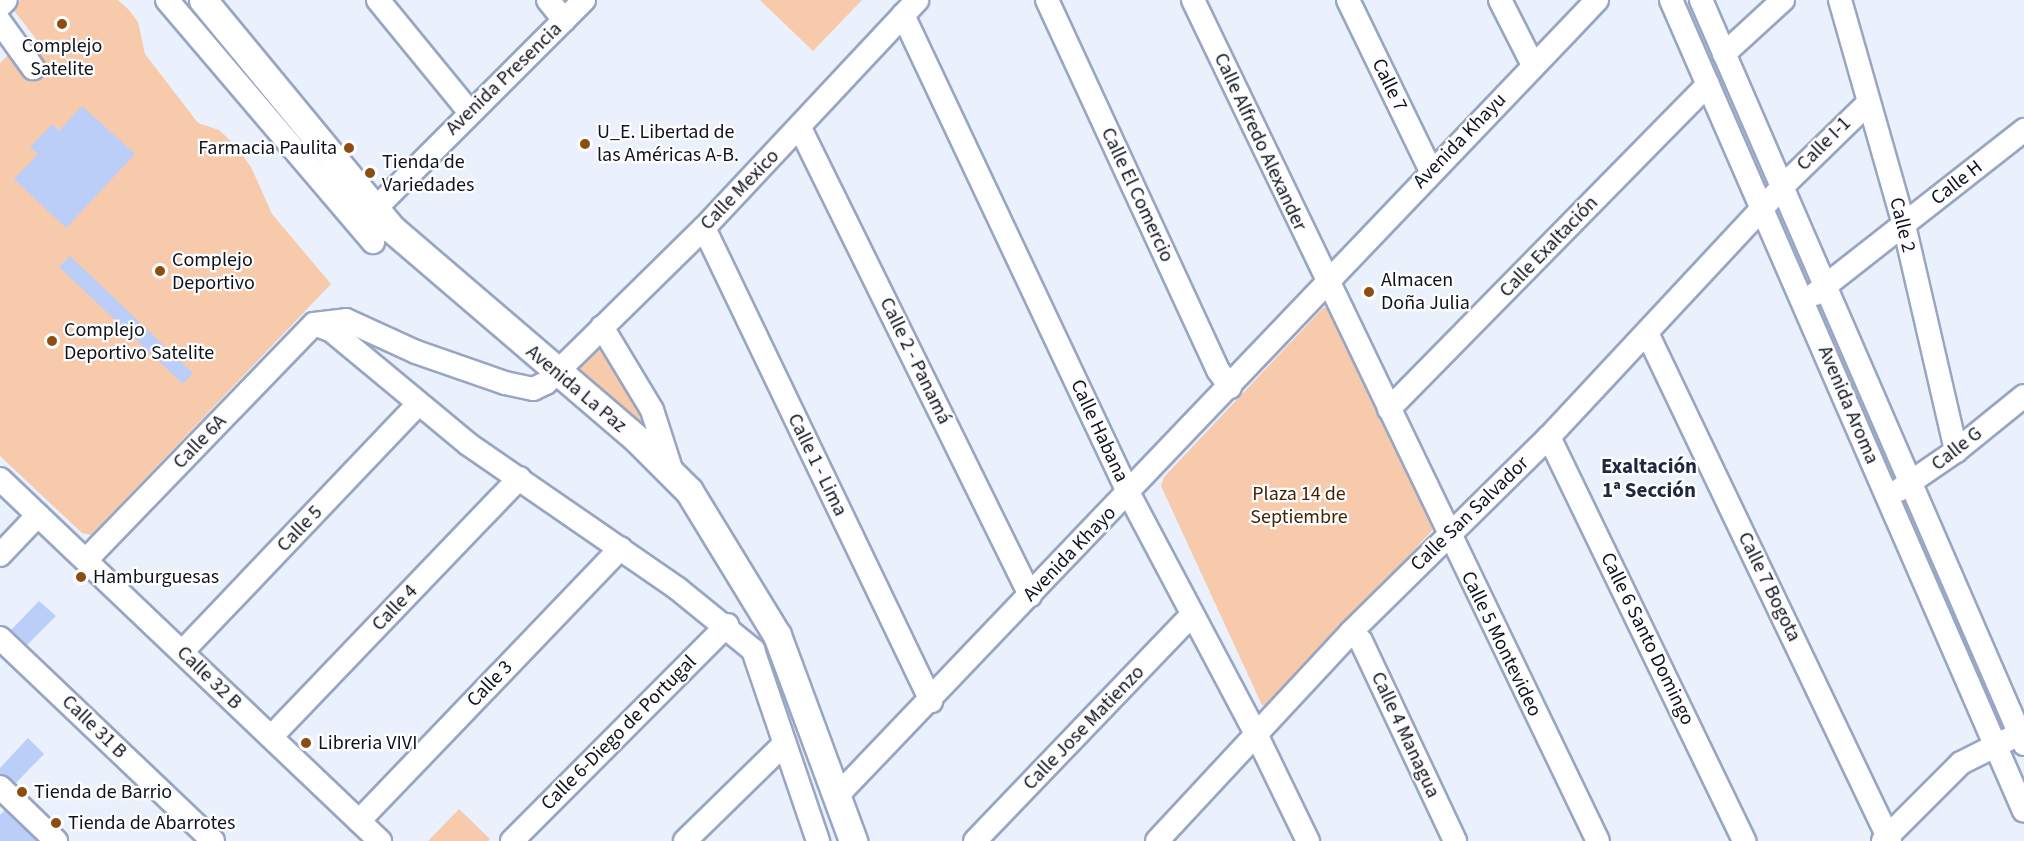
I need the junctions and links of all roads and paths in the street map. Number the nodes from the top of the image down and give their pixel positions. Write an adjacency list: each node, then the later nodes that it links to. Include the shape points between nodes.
1 (6, 0): 16 (street)
2 (167, 0): 34 (street)
3 (203, 0): 30 (main road, Avenida La Paz)
4 (378, 0): 25 (street)
5 (548, 0): 18 (street)
6 (584, 0): 18 (street, Avenida Presencia)
7 (1047, 0): 42 (street, Calle El Comercio, via 1218,370)
8 (1192, 0): 35 (street, Calle Alfredo Alexander)
9 (1348, 0): 28 (street, Calle 7)
10 (1500, 0): 21 (street)
11 (1597, 0): 21 (street, Avenida Khayu)
12 (1671, 0): 23 (street, Avenida Aroma)
13 (1701, 0): 20 (street, Avenida Aroma)
14 (1783, 0): 20 (street)
15 (1845, 3): 24 (street, Calle 2)
16 (0, 6)
17 (910, 8): 26 (street, Calle Mexico); 52 (street, Calle Habana)
18 (564, 20): 25 (street, Avenida Presencia)
19 (2, 32): 22 (street)
20 (1724, 54): 29 (street, Avenida Aroma)
21 (1533, 65): 28 (street, Avenida Khayu)
22 (33, 68)
23 (1708, 84): 31 (street, Avenida Aroma); 45 (street, Calle Exaltación)
24 (1868, 103): 29 (street, Calle I-1); 32 (street, Calle 2)
25 (469, 111): 30 (street, Avenida Presencia)
26 (800, 128): 33 (street, Calle Mexico); 59 (street, Calle 2 - Panamá)
27 (2024, 130): 32 (street, Calle H)
28 (1431, 171): 35 (street, Avenida Khayu)
29 (1782, 187): 31 (street, Calle San Salvador); 36 (street, Avenida Aroma)
30 (374, 210): 41 (main road, Avenida La Paz, via 460,291)
31 (1763, 210): 37 (street, Avenida Aroma); 40 (street, Calle San Salvador)
32 (1904, 225): 36 (street, Calle H); 47 (street, Calle 2)
33 (704, 228): 39 (street, Calle Mexico); 65 (street, Calle 1 - Lima)
34 (373, 242)
35 (1326, 284): 42 (street, Avenida Khayo); 45 (street, Calle 5 Montevideo)
36 (1825, 286): 37 (street, Calle H); 51 (street, Avenida Aroma)
37 (1804, 302): 53 (street, Avenida Aroma)
38 (314, 324): 41 (street, Calle Mexico, via 346,320 416,352 533,389); 44 (street, via 332,331); 58 (street, Calle 6A)
39 (602, 327): 41 (street, Calle Mexico); 48 (street, via 652,410)
40 (1647, 333): 46 (street, Calle San Salvador); 75 (street, Calle 7 Bogota)
41 (558, 374): 48 (main road, Avenida La Paz)
42 (1230, 387): 52 (street, Avenida Khayo)
43 (2024, 396): 47 (street, Calle G)
44 (418, 404): 49 (street); 64 (street, Calle 5)
45 (1389, 409): 55 (street, Calle 5 Montevideo)
46 (1549, 437): 55 (street, Calle San Salvador); 88 (street, Calle 6 Santo Domingo)
47 (1956, 451): 51 (street, Calle G)
48 (672, 472): 72 (main road, Avenida La Paz, via 726,547 777,635)
49 (519, 478): 56 (street); 67 (street, Calle 4)
50 (0, 479): 54 (street, Calle 32 B)
51 (1911, 484): 53 (street, Calle G); 68 (street, Avenida Aroma)
52 (1129, 494): 59 (street, Avenida Khayo); 60 (street, Calle Habana)
53 (1886, 495): 70 (street, Avenida Aroma)
54 (38, 515): 57 (street); 58 (street, Calle 32 B)
55 (1448, 535): 62 (street, Calle San Salvador); 87 (street, Calle 5 Montevideo)
56 (621, 548): 61 (street); 74 (street, Calle 3)
57 (0, 555)
58 (86, 560): 64 (street, Calle 32 B)
59 (1030, 595): 65 (street, Avenida Khayo)
60 (1192, 615): 66 (street, Calle Habana); 83 (street, Calle Jose Matienzo)
61 (727, 625): 69 (street, via 753,650); 79 (street, Calle 6-Diego de Portugal)
62 (1351, 632): 66 (street, Calle San Salvador); 86 (street, Calle 4 Managua, via 1360,641)
63 (1, 642): 77 (street, Calle 31 B)
64 (182, 652): 67 (street, Calle 32 B)
65 (931, 701): 72 (street, Avenida Khayo)
66 (1256, 734): 84 (street, Calle San Salvador); 85 (street, Calle Habana)
67 (271, 737): 74 (street, Calle 32 B)
68 (2022, 737): 70 (street)
69 (784, 744): 80 (street); 81 (street)
70 (1995, 745): 73 (street, Avenida Aroma); 75 (street, via 1961,764)
71 (2, 794): 76 (street)
72 (836, 797): 82 (main road, Avenida La Paz)
73 (2024, 811)
74 (359, 821): 78 (street, Calle 32 B)
75 (1887, 840)
76 (56, 841)
77 (213, 841)
78 (380, 841)
79 (512, 841)
80 (685, 841)
81 (818, 841)
82 (853, 841)
83 (975, 841)
84 (1157, 841)
85 (1308, 841)
86 (1455, 841)
87 (1598, 841)
88 (1744, 841)

